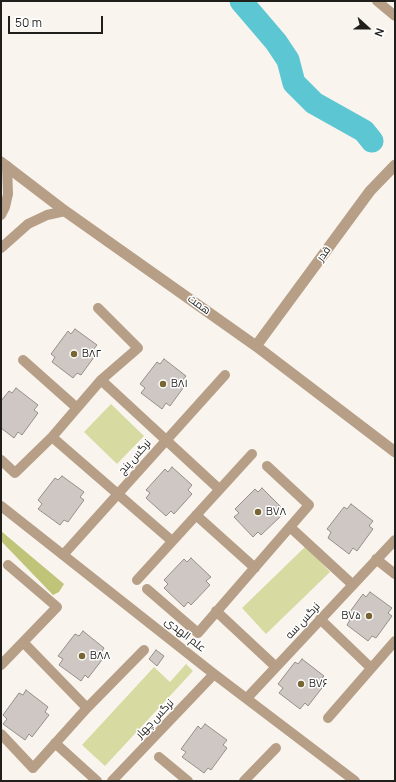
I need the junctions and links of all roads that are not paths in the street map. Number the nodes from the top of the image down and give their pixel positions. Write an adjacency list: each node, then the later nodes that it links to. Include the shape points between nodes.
1 (377, 1): 2 (street)
2 (395, 16)
3 (4, 164): 5 (street, همت); 6 (street, via 8,194)
4 (395, 165): 9 (street, قدر, via 370,191)
5 (65, 211): 7 (street, via 28,224); 9 (street, همت)
6 (1, 215)
7 (1, 248)
8 (98, 308): 12 (street, via 138,348)
9 (256, 346): 16 (street, همت)
10 (23, 360): 13 (street)
11 (225, 375): 15 (street, نرگس پنج)
12 (102, 380): 13 (street); 15 (street)
13 (77, 408): 14 (street)
14 (52, 437): 18 (street, via 15,473); 21 (street)
15 (166, 440): 20 (street); 21 (street, نرگس پنج)
16 (395, 452)
17 (252, 454): 20 (street)
18 (1, 460)
19 (266, 466): 24 (street, via 309,505)
20 (219, 489): 23 (street)
21 (117, 494): 26 (street); 27 (street, نرگس پنج)
22 (1, 506): 27 (street, علم الهدی)
23 (196, 515): 26 (street); 30 (street)
24 (290, 527): 30 (street); 33 (street)
25 (395, 540): 28 (street, نرگس سه)
26 (172, 541): 32 (street)
27 (63, 554): 43 (street, علم الهدی)
28 (376, 559): 31 (street); 33 (street, نرگس سه)
29 (8, 565): 38 (street, via 57,607)
30 (254, 568): 35 (street)
31 (395, 574)
32 (137, 580)
33 (353, 585): 36 (street, نرگس سه)
34 (147, 589): 35 (street, via 198,633)
35 (216, 611): 41 (street)
36 (320, 620): 41 (street, نرگس سه); 42 (street)
37 (395, 641): 42 (street)
38 (23, 642): 40 (street); 45 (street)
39 (144, 650): 45 (street)
40 (1, 665)
41 (276, 667): 44 (street, نرگس سه)
42 (371, 668): 46 (street)
43 (214, 674): 44 (street, علم الهدی); 52 (street, نرگس چهار)
44 (247, 698): 55 (street, علم الهدی)
45 (87, 708): 48 (street)
46 (328, 718)
47 (1, 734): 48 (street, via 33,768)
48 (55, 743): 51 (street)
49 (276, 748): 54 (street)
50 (158, 756): 53 (street)
51 (97, 781)
52 (112, 781)
53 (188, 781)
54 (244, 781)
55 (355, 781)

